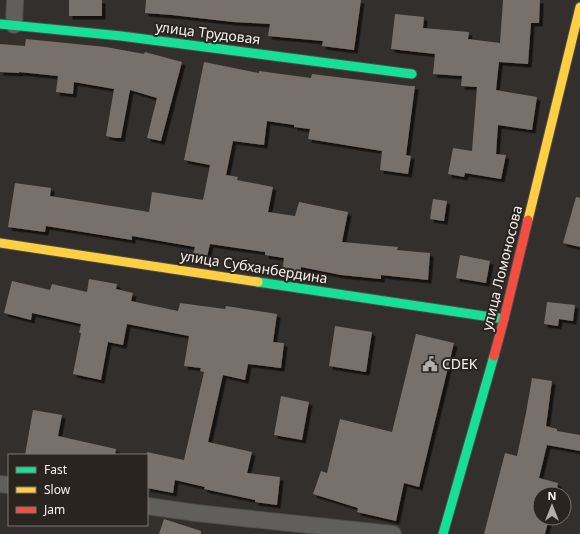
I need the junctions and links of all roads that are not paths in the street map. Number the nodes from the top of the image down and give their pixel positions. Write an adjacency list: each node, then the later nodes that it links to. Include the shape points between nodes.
1 (15, 0): 3 (street)
2 (580, 7): 6 (street, улица Ломоносова)
3 (7, 25): 4 (street, улица Трудовая, via 121,36)
4 (412, 74)
5 (0, 243): 6 (street, улица Субханбердина)
6 (504, 319): 9 (street, улица Ломоносова)
7 (148, 506): 8 (street)
8 (393, 534)
9 (443, 534)

